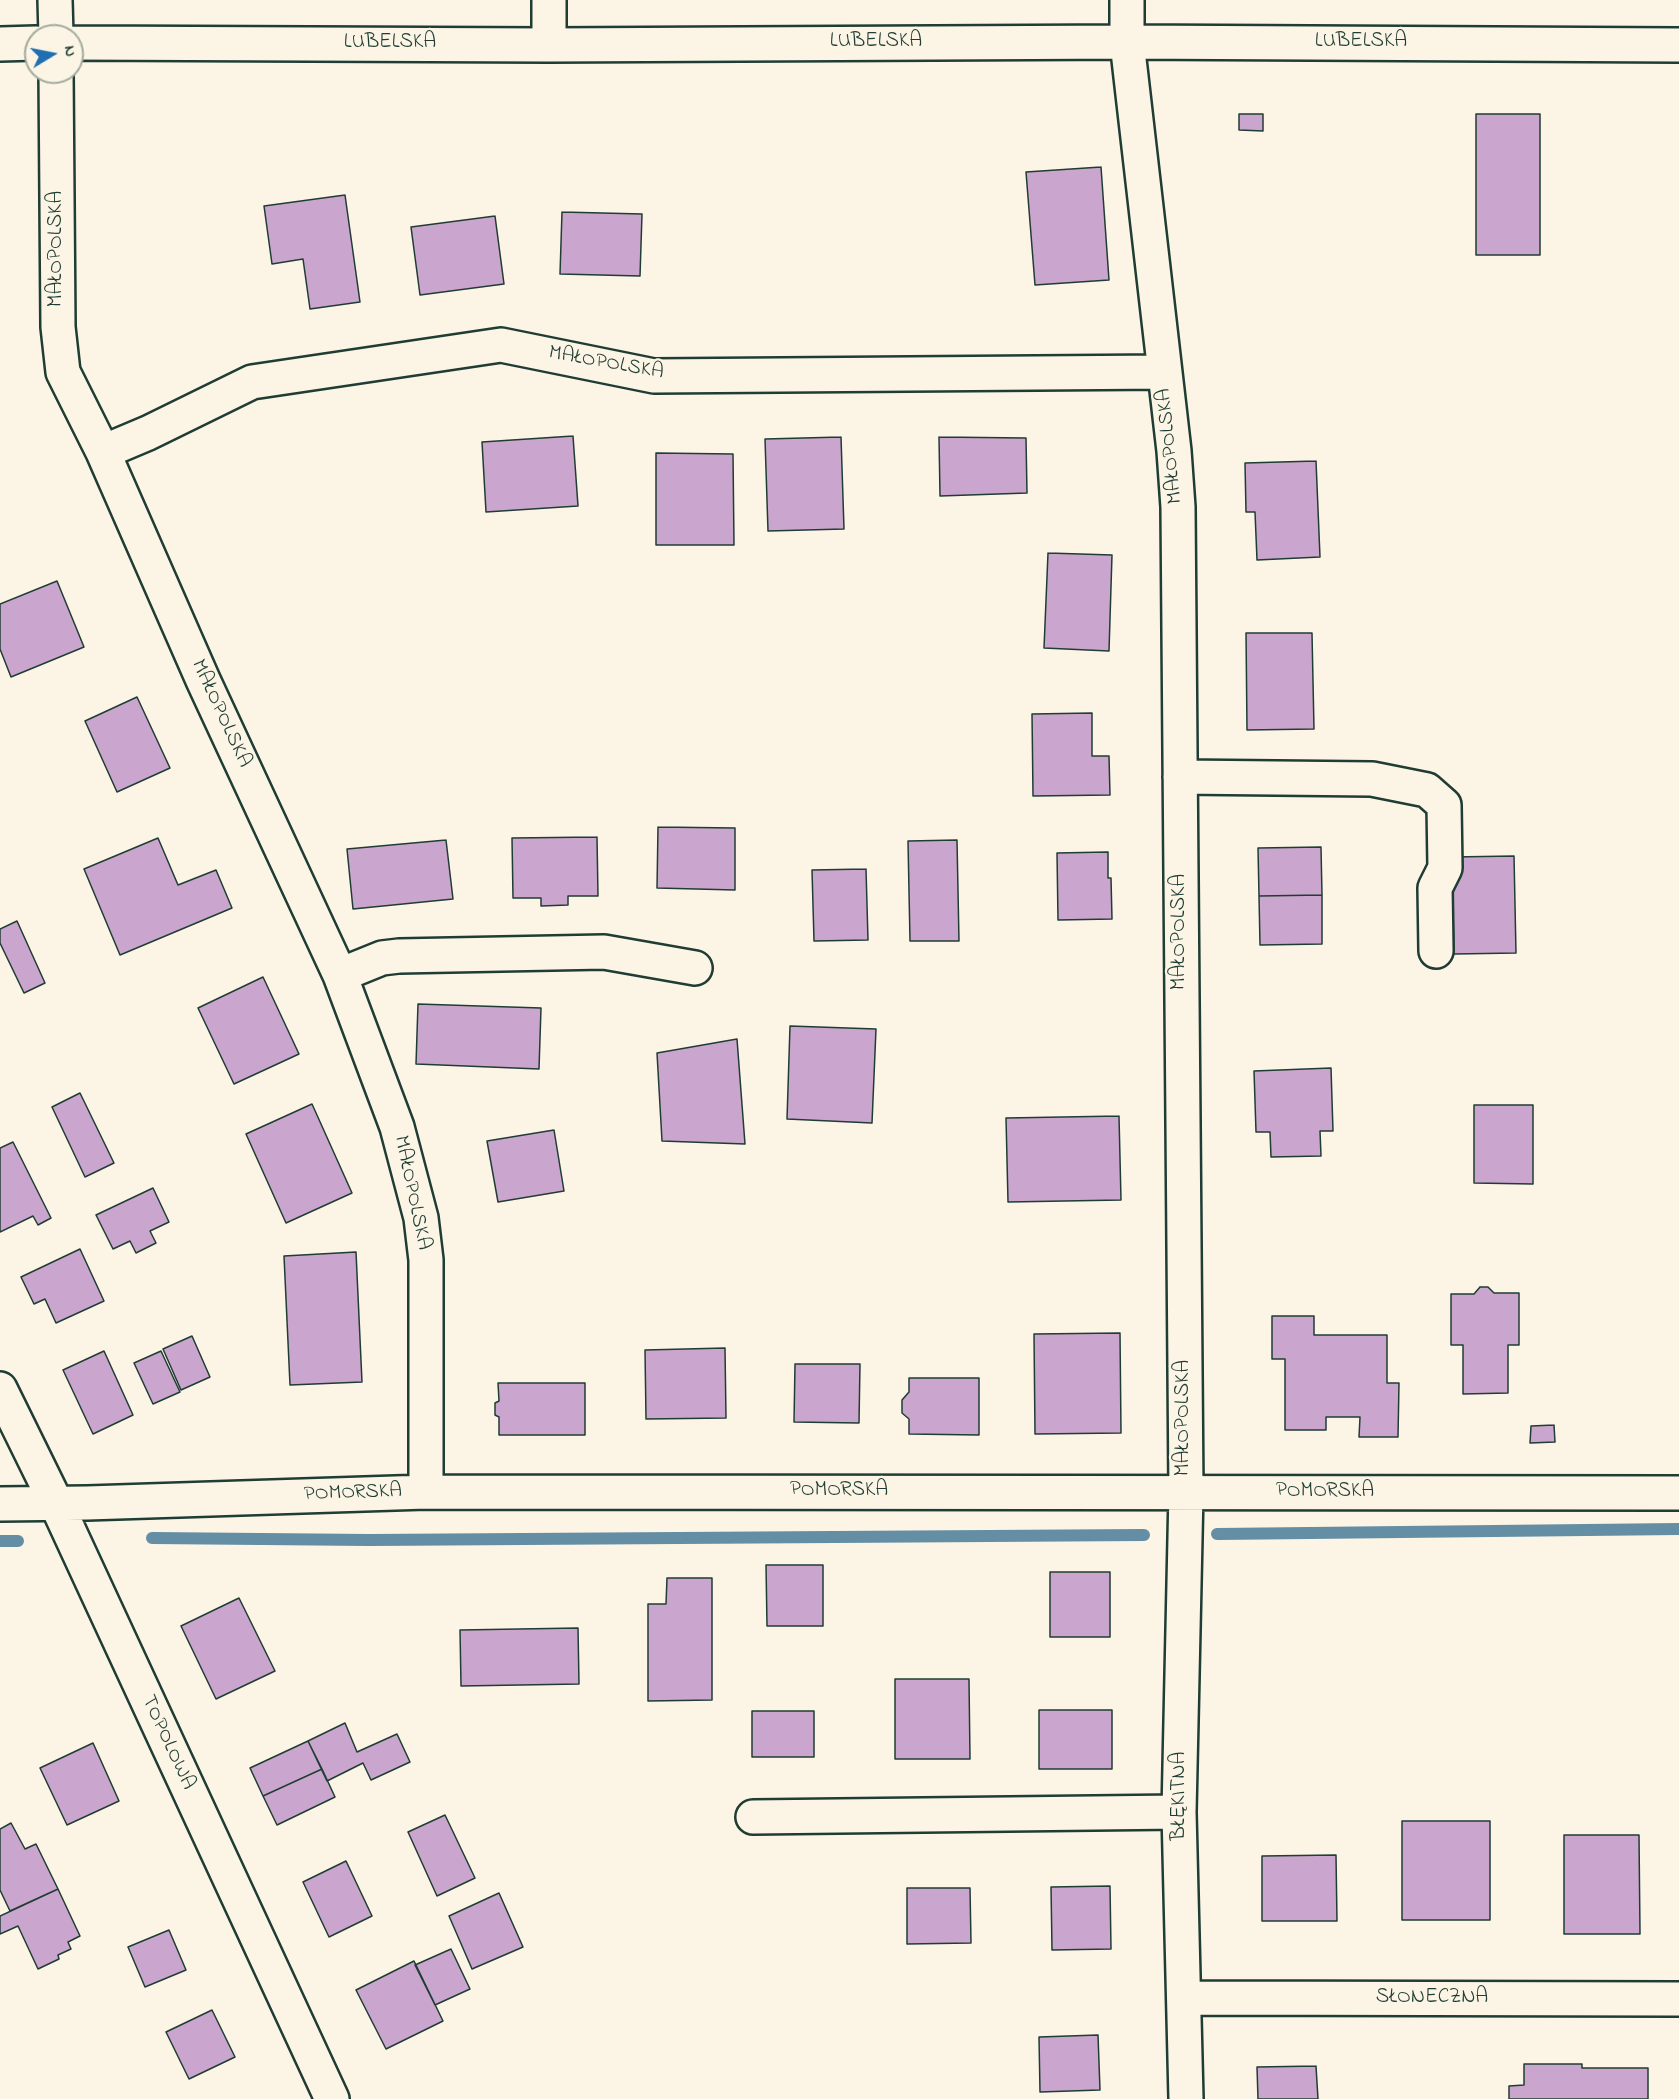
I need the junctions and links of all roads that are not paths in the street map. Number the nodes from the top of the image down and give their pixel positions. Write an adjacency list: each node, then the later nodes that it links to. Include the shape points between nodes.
1 (55, 0): 4 (street)
2 (549, 0): 9 (street)
3 (1127, 0): 5 (street, MAŁOPOLSKA)
4 (56, 24)
5 (1127, 42): 9 (street, LUBELSKA); 10 (street, LUBELSKA); 12 (street, MAŁOPOLSKA)
6 (24, 43): 8 (street)
7 (84, 43): 9 (street, LUBELSKA)
8 (0, 44)
9 (549, 45)
10 (1679, 45)
11 (56, 84): 13 (street, MAŁOPOLSKA, via 58,327 63,372)
12 (1164, 372): 13 (street, MAŁOPOLSKA, via 654,376 501,345 252,382); 14 (street, MAŁOPOLSKA, via 1178,507)
13 (102, 452): 17 (street, MAŁOPOLSKA)
14 (1180, 777): 15 (street, via 1372,779 1427,790 1444,805 1445,868 1435,888); 20 (street, MAŁOPOLSKA)
15 (1436, 951)
16 (695, 968): 17 (street, via 604,952 399,956 382,958)
17 (340, 975): 19 (street, MAŁOPOLSKA, via 397,1127 421,1218 426,1260)
18 (0, 1389): 22 (street, TOPOLOWA)
19 (426, 1492): 20 (street, POMORSKA); 22 (street, POMORSKA)
20 (1185, 1492): 21 (street, POMORSKA); 24 (street, BŁĘKITNA)
21 (1679, 1493)
22 (56, 1503): 23 (street, POMORSKA); 28 (street, TOPOLOWA)
23 (0, 1504)
24 (1179, 1812): 25 (street); 26 (street, BŁĘKITNA)
25 (753, 1817)
26 (1185, 1998): 27 (street, SŁONECZNA); 29 (street, BŁĘKITNA)
27 (1679, 1999)
28 (332, 2099)
29 (1186, 2099)

